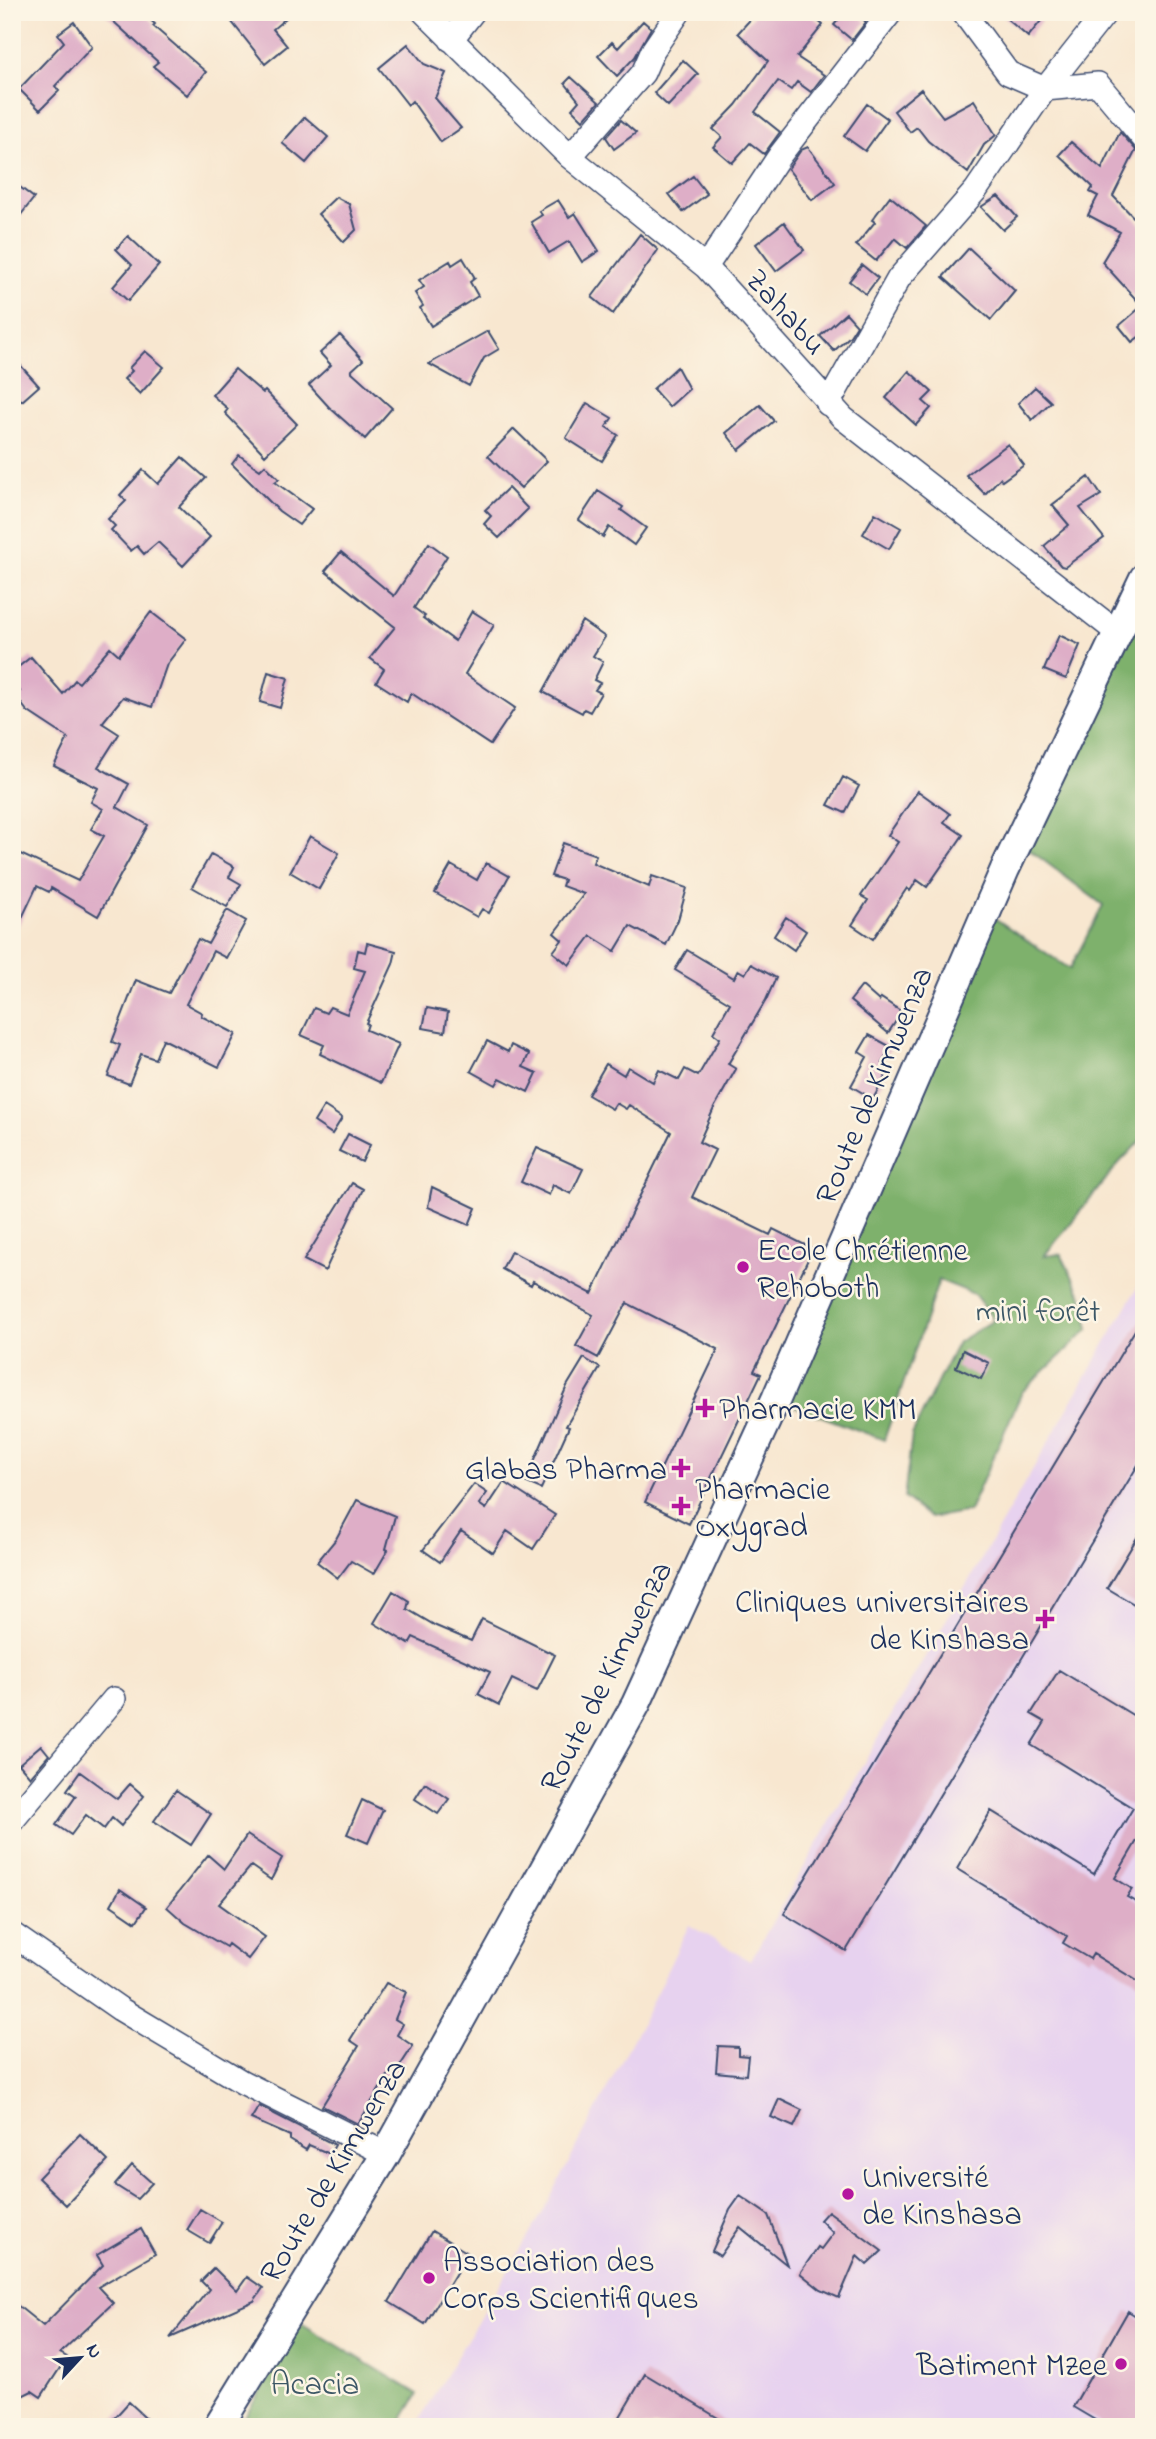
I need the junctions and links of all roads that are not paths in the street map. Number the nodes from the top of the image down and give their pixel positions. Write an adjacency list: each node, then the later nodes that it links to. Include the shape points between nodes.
1 (424, 12): 7 (street, Zahabu)
2 (473, 12): 7 (street)
3 (679, 12): 10 (street, via 643,74)
4 (891, 12): 11 (street, via 780,155)
5 (963, 12): 8 (street, via 1008,73)
6 (1106, 12): 8 (street)
7 (451, 40): 10 (street, Zahabu)
8 (1045, 89): 9 (street, via 1098,84); 12 (street, via 976,190 899,278)
9 (1144, 139)
10 (570, 157): 11 (street, Zahabu)
11 (706, 267): 12 (street, Zahabu)
12 (828, 404): 14 (street, Zahabu)
13 (1144, 578): 14 (street, Route de Kimwenza)
14 (1118, 633): 18 (street, Route de Kimwenza, via 1004,869 776,1399 636,1704)
15 (114, 1699): 16 (street)
16 (12, 1821)
17 (12, 1934): 18 (street, via 120,2009 242,2082)
18 (386, 2154): 19 (street, Route de Kimwenza)
19 (218, 2427)

